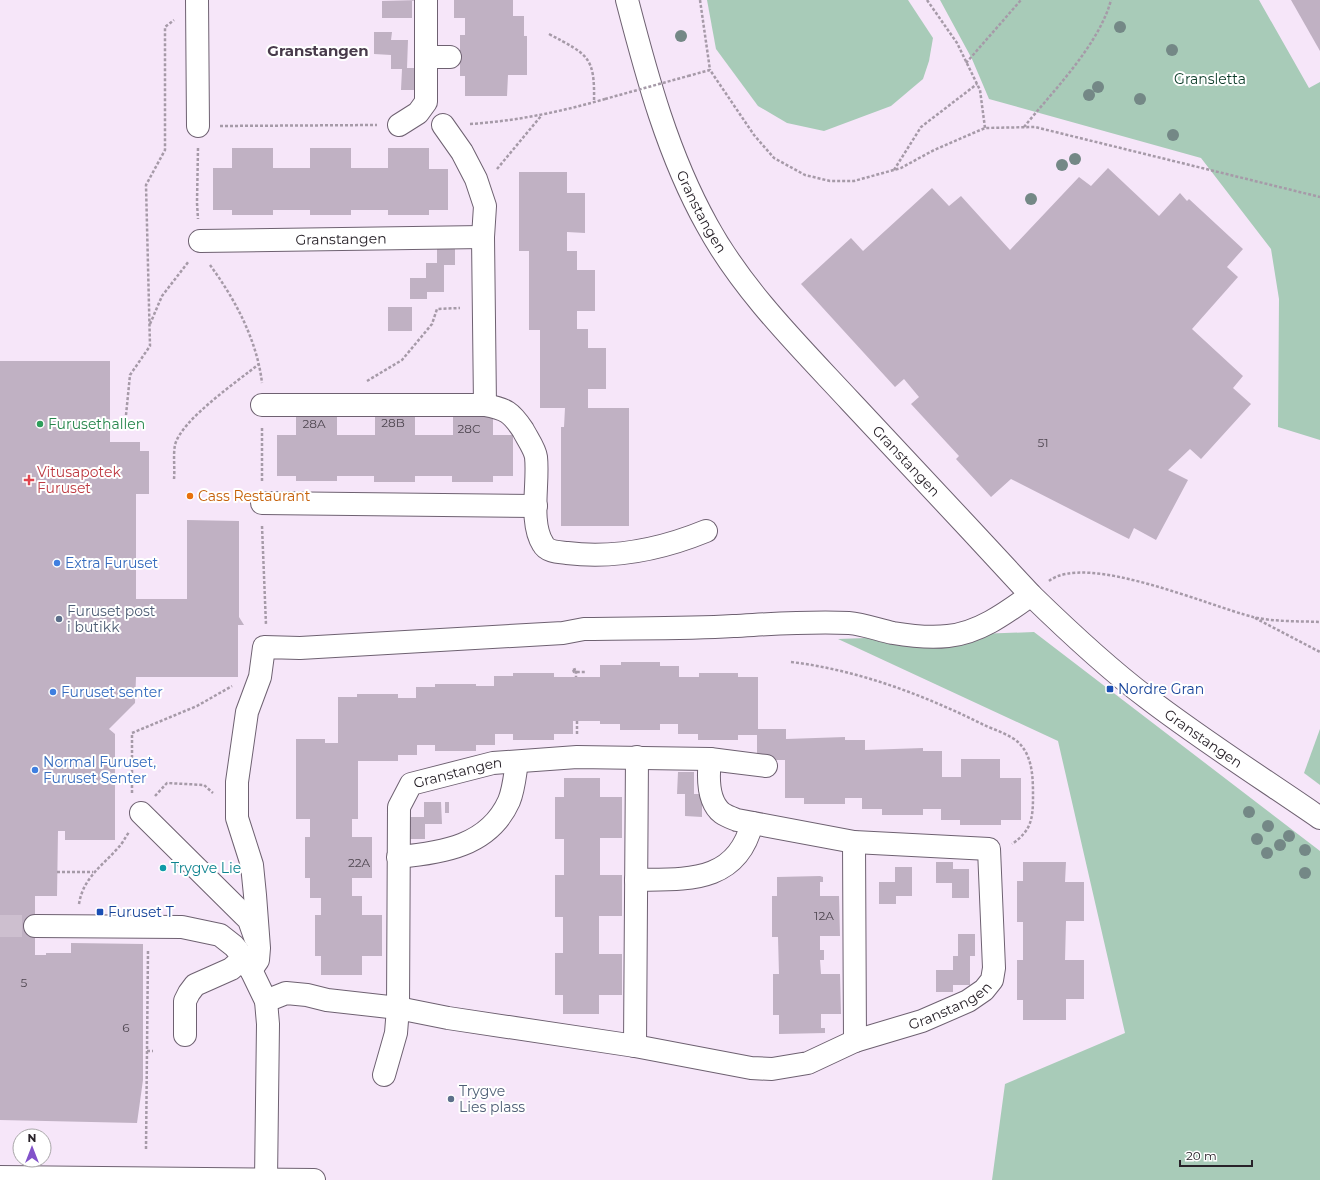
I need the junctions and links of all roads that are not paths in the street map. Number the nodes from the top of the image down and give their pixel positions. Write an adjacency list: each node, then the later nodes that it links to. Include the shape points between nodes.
1 (426, 0): 4 (street)
2 (626, 0): 16 (street, Granstangen, via 655,103 680,172 708,226 740,275 798,345)
3 (197, 10): 8 (street)
4 (426, 57): 5 (street); 6 (street, via 426,102 418,112)
5 (450, 57)
6 (399, 125)
7 (443, 125): 9 (street, via 476,178 485,206)
8 (198, 126)
9 (483, 237): 10 (street, Granstangen); 12 (street)
10 (201, 246)
11 (262, 405): 12 (street)
12 (485, 405): 14 (street, via 503,408 516,419 527,437 536,456)
13 (262, 503): 14 (street)
14 (536, 506): 15 (street, via 538,532 543,546 552,551 625,554 676,543)
15 (706, 531)
16 (1031, 595): 22 (street, Granstangen, via 1071,635 1146,698); 28 (street, via 980,627 948,636 899,634 851,623 765,623 584,629 563,633 308,647 263,658 260,677 247,712 237,782 237,818 252,865)
17 (637, 757): 18 (street, Granstangen); 19 (street, Granstangen, via 577,757); 26 (street)
18 (710, 760): 20 (street, Granstangen); 23 (street, via 708,784 722,813)
19 (517, 762): 25 (street, via 510,800 498,820 482,834 464,845 446,851); 25 (street, Granstangen, via 493,764 411,784 399,807)
20 (766, 766)
21 (137, 804): 28 (street, via 248,920)
22 (1320, 818)
23 (752, 824): 24 (street); 26 (street, via 748,841 720,869 687,879)
24 (854, 842): 32 (street); 32 (street, Granstangen, via 989,849 994,968 992,980 984,990 968,1001 922,1021)
25 (398, 857): 30 (street, Granstangen)
26 (636, 880): 33 (street)
27 (35, 926): 28 (street, via 182,927 220,935)
28 (252, 959): 29 (street); 31 (street, via 195,985 185,1001)
29 (266, 1001): 30 (street, Granstangen, via 286,993); 37 (street)
30 (398, 1008): 33 (street, Granstangen); 34 (street, via 396,1033)
31 (185, 1035)
32 (856, 1041): 33 (street, Granstangen, via 808,1063 772,1069 751,1068)
33 (635, 1046)
34 (384, 1075)
35 (0, 1177): 36 (street)
36 (76, 1179): 37 (street)
37 (266, 1180): 38 (street)
38 (314, 1180)

